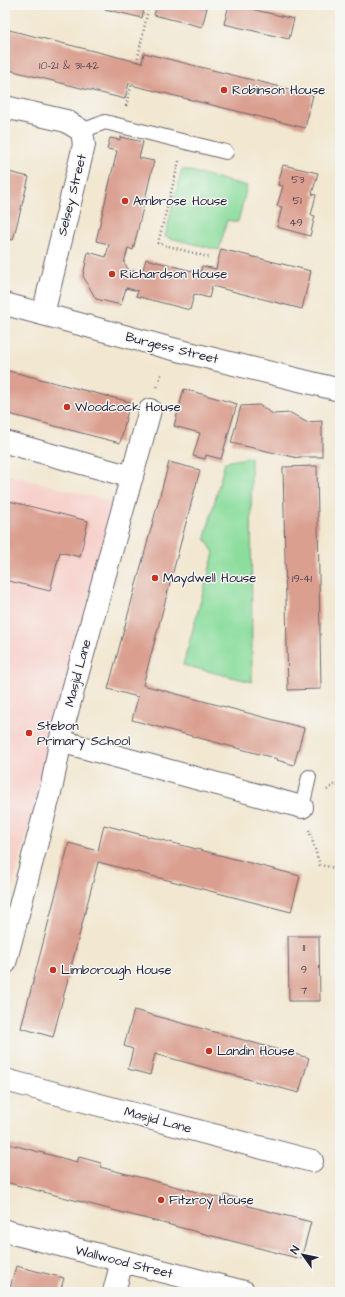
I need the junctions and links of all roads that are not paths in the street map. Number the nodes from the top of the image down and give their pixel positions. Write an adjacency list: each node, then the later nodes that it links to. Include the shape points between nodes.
1 (5, 107): 2 (street, via 66,121)
2 (82, 131): 3 (lane, via 105,122); 5 (street, Selsey Street, via 84,145)
3 (226, 152)
4 (5, 304): 5 (street, Burgess Street)
5 (43, 314): 6 (street, Burgess Street)
6 (340, 390)
7 (150, 410): 9 (street, Masjid Lane)
8 (5, 442): 9 (street)
9 (132, 477): 10 (street, Masjid Lane)
10 (60, 741): 12 (street); 13 (street, Masjid Lane, via 52,785)
11 (309, 777): 12 (lane)
12 (302, 807)
13 (5, 963)
14 (5, 1080): 15 (street, Masjid Lane)
15 (312, 1161)
16 (5, 1231): 17 (street, Wallwood Street)
17 (122, 1262): 18 (street); 19 (street, Wallwood Street)
18 (114, 1292)
19 (244, 1292)

